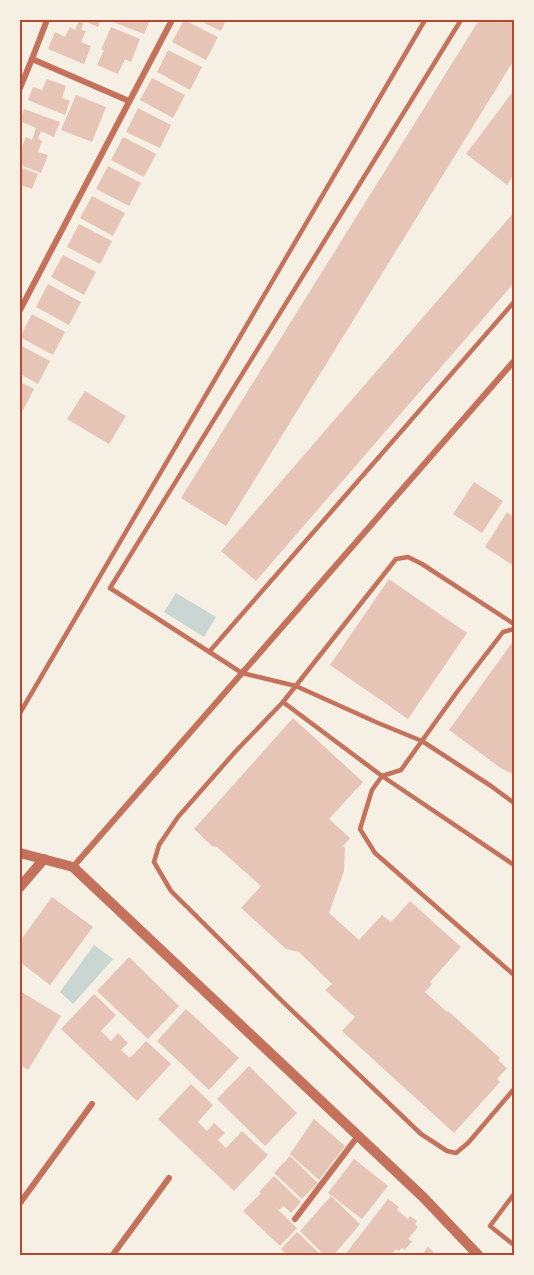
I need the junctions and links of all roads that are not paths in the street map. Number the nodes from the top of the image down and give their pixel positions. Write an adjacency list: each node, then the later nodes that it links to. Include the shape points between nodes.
1 (46, 20): 5 (street)
2 (172, 20): 7 (street)
3 (425, 20): 17 (lane)
4 (461, 20): 13 (lane, via 110,588)
5 (32, 59): 6 (street); 7 (street)
6 (20, 88)
7 (129, 100): 9 (street)
8 (514, 302): 13 (lane)
9 (20, 310)
10 (514, 361): 14 (street)
11 (514, 624): 15 (lane, via 422,564 408,557 396,559)
12 (514, 629): 18 (lane, via 503,632)
13 (209, 652): 14 (lane)
14 (242, 673): 15 (lane); 24 (street)
15 (296, 686): 16 (lane); 18 (lane)
16 (283, 702): 19 (lane); 27 (lane, via 178,817 159,844 154,862 171,891 421,1134 447,1151 456,1153 468,1143)
17 (20, 713)
18 (422, 741): 19 (lane, via 401,770); 20 (lane)
19 (381, 776): 23 (lane); 26 (lane, via 372,790 360,829 375,853)
20 (514, 803)
21 (20, 853): 22 (street)
22 (44, 859): 24 (street); 25 (street)
23 (514, 865)
24 (73, 867): 29 (street)
25 (20, 887)
26 (514, 975)
27 (514, 1089)
28 (92, 1104): 32 (street)
29 (358, 1136): 33 (street); 36 (street)
30 (169, 1178): 35 (street)
31 (514, 1194): 34 (lane, via 490,1226)
32 (20, 1203)
33 (296, 1220)
34 (514, 1245)
35 (112, 1256)
36 (479, 1256)

